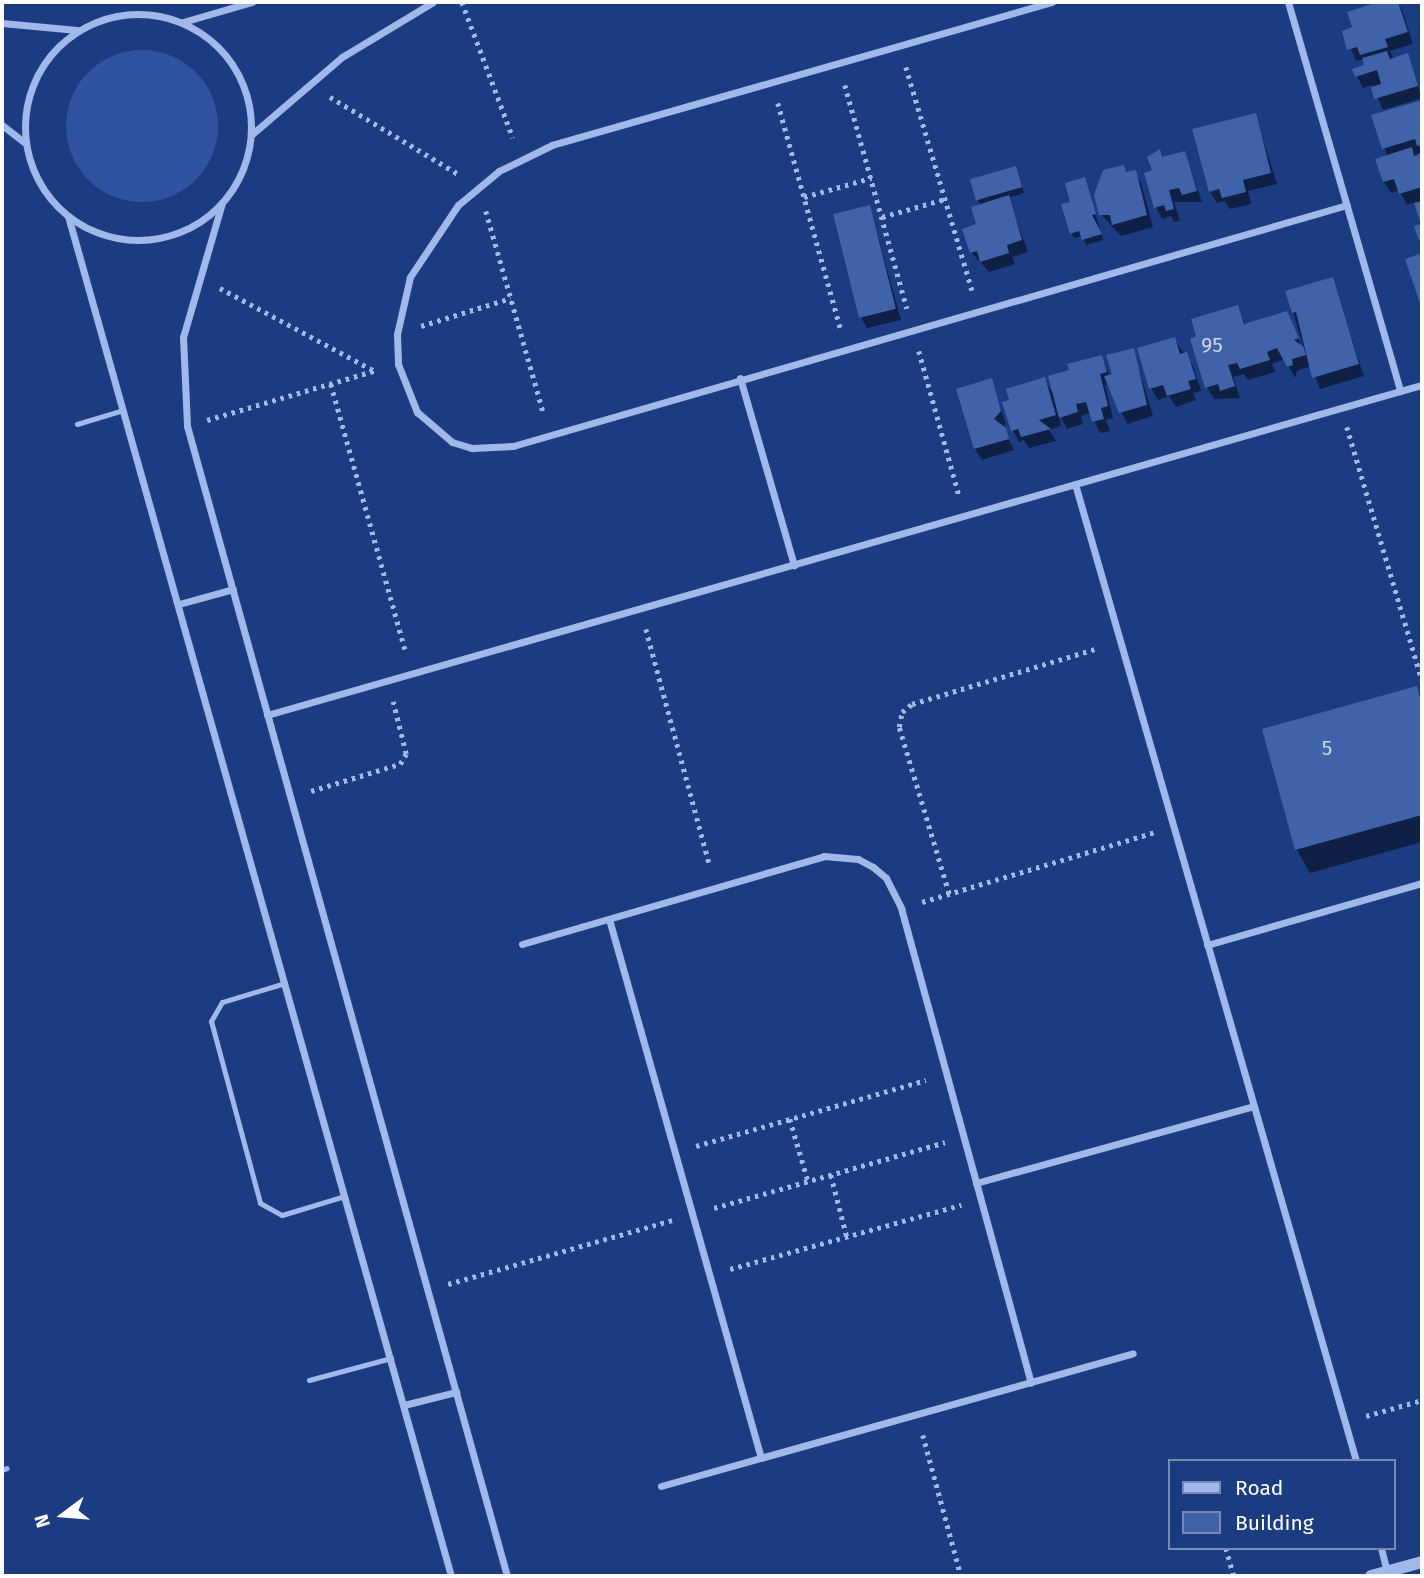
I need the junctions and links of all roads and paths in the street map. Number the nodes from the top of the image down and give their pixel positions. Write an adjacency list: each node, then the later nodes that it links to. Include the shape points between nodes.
1 (252, 2): 6 (street)
2 (433, 2): 12 (street, via 379,32)
3 (462, 2): 16 (path)
4 (1052, 2): 9 (street)
5 (1288, 2): 22 (street)
6 (183, 22): 8 (street, via 129,13); 14 (street, via 212,41 235,68 248,100)
7 (2, 23): 8 (street)
8 (77, 30): 15 (street, via 49,57 30,91)
9 (899, 46): 10 (street); 20 (path)
10 (839, 63): 11 (street); 17 (path)
11 (772, 82): 16 (street, via 551,145); 19 (path)
12 (308, 85): 14 (street); 18 (path)
13 (2, 125): 15 (street)
14 (251, 135): 21 (street, via 247,160)
15 (26, 143): 23 (street, via 33,171 48,196)
16 (521, 159): 18 (street)
17 (871, 178): 19 (path); 24 (path)
18 (479, 186): 26 (path); 29 (street, via 424,250 410,277)
19 (804, 197): 30 (path)
20 (945, 199): 24 (path); 27 (path)
21 (222, 203): 23 (street, via 201,222 148,240 92,231); 25 (street)
22 (1347, 205): 27 (street); 36 (street)
23 (68, 216): 38 (street)
24 (882, 217): 28 (path)
25 (198, 276): 32 (path); 40 (street, via 183,337)
26 (511, 298): 29 (path); 41 (path)
27 (978, 310): 28 (street)
28 (913, 329): 30 (street); 43 (path)
29 (397, 334): 31 (street)
30 (846, 348): 33 (street)
31 (398, 364): 32 (path); 41 (street, via 417,412 452,442 493,449)
32 (374, 371): 34 (path)
33 (740, 378): 41 (street); 44 (street)
34 (331, 384): 40 (path); 49 (path)
35 (1422, 385): 36 (street)
36 (1400, 391): 37 (street)
37 (1342, 408): 42 (street); 51 (path)
38 (123, 410): 39 (lane); 46 (street)
39 (77, 424)
40 (187, 426): 45 (street)
41 (550, 435)
42 (1075, 484): 43 (street); 48 (street)
43 (965, 516): 44 (street)
44 (794, 565): 47 (street)
45 (233, 589): 46 (street); 52 (street)
46 (179, 604): 62 (street)
47 (641, 608): 49 (street); 56 (path)
48 (1120, 642): 54 (street); 57 (path, via 912,704 902,712 899,727)
49 (412, 674): 50 (street)
50 (388, 681): 52 (street); 53 (path, via 406,754 400,764)
51 (1422, 681)
52 (267, 715): 53 (street)
53 (290, 798): 78 (street)
54 (1173, 827): 57 (path); 61 (street)
55 (1422, 883): 61 (street)
56 (716, 888): 58 (street, via 841,855 873,867 886,878); 59 (street)
57 (949, 894): 58 (path)
58 (901, 908): 63 (street)
59 (609, 919): 60 (street); 66 (street)
60 (522, 944)
61 (1207, 945): 64 (street)
62 (285, 983): 70 (street); 70 (lane, via 222,1002 211,1021 260,1203 282,1214)
63 (946, 1074): 65 (path); 69 (street)
64 (1253, 1106): 69 (street); 82 (street)
65 (790, 1119): 66 (path); 68 (path)
66 (675, 1152): 73 (street)
67 (831, 1175): 72 (path)
68 (808, 1181)
69 (976, 1183): 71 (street)
70 (345, 1196): 75 (street)
71 (980, 1199): 72 (path); 77 (street)
72 (846, 1237): 73 (path)
73 (709, 1274): 83 (street)
74 (1133, 1353): 77 (street)
75 (390, 1358): 76 (lane); 80 (street)
76 (309, 1380)
77 (1031, 1382): 81 (street)
78 (456, 1392): 80 (street); 91 (street)
79 (1422, 1400): 82 (path)
80 (404, 1405): 90 (street)
81 (917, 1414): 83 (street); 92 (path)
82 (1344, 1422): 84 (street)
83 (761, 1458): 85 (street)
84 (1355, 1459)
85 (661, 1486)
86 (1227, 1550): 93 (path)
87 (1382, 1550): 89 (street)
88 (1422, 1562): 89 (street)
89 (1387, 1572): 94 (street)
90 (452, 1576)
91 (507, 1576)
92 (961, 1576)
93 (1234, 1576)
94 (1371, 1576)

